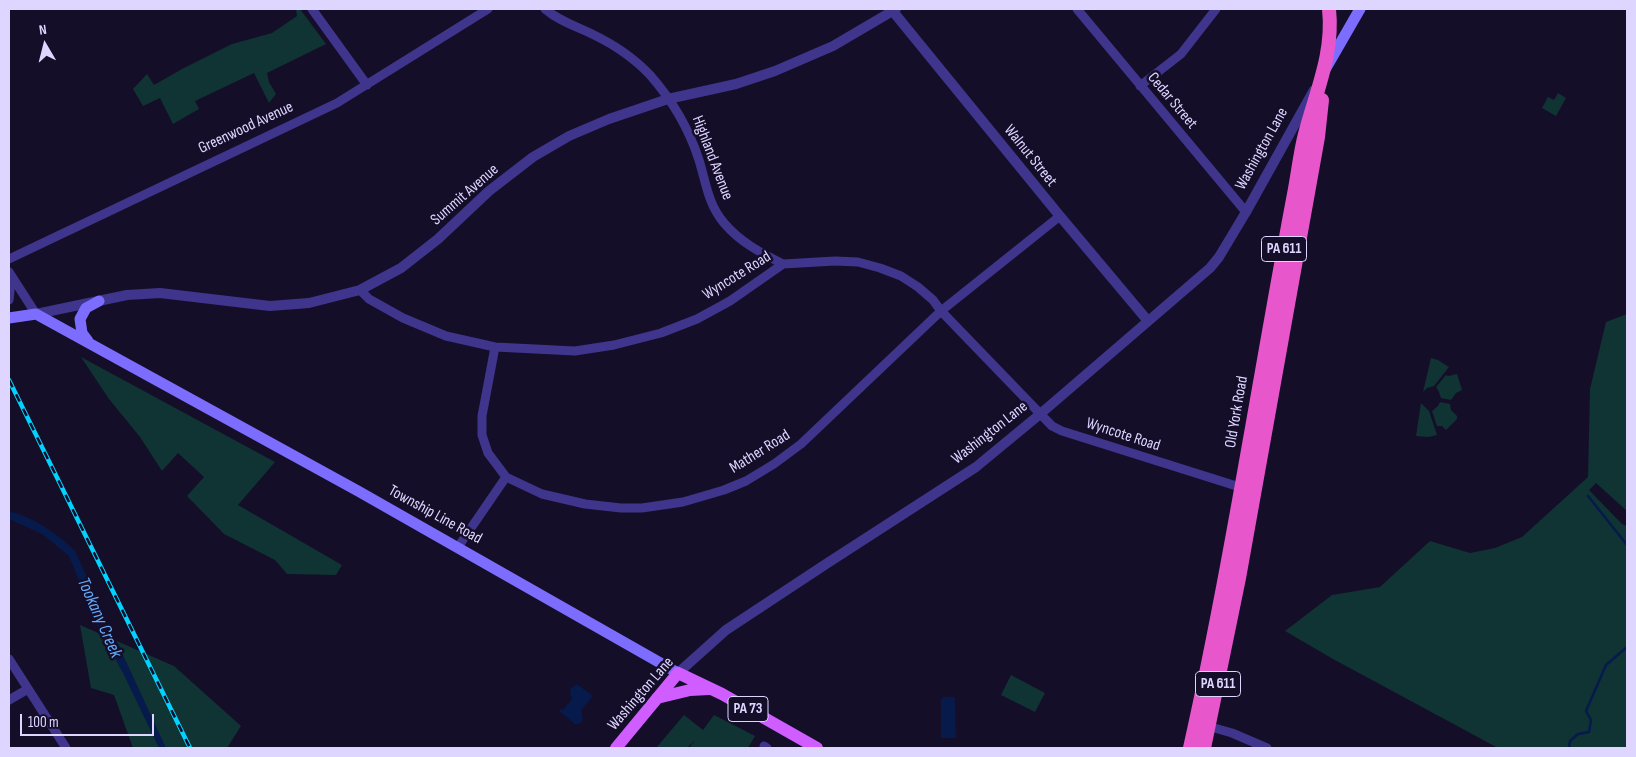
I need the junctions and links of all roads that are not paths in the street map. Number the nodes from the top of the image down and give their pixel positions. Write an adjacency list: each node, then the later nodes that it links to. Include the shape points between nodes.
1 (312, 9): 10 (street)
2 (488, 9): 10 (street, Greenwood Avenue)
3 (545, 9): 12 (street, Highland Avenue, via 630,57)
4 (1077, 9): 11 (street, Cedar Street)
5 (1216, 9): 11 (street, via 1181,54)
6 (1329, 9): 9 (highway, Old York Road / PA 611, via 1330,41)
7 (1360, 9): 9 (main road, Washington Lane)
8 (893, 10): 12 (street, Summit Avenue, via 834,46 782,68 736,84); 14 (street, Walnut Street)
9 (1322, 78): 13 (street, Washington Lane); 29 (highway, Old York Road / PA 611, via 1318,137)
10 (367, 85): 15 (street, Greenwood Avenue, via 332,105)
11 (1140, 86): 13 (street, Cedar Street)
12 (668, 98): 16 (street, Highland Avenue, via 688,134 708,197 723,222 752,247); 18 (street, Summit Avenue, via 580,131 533,157 483,196 402,268)
13 (1246, 212): 24 (street, Washington Lane, via 1210,268)
14 (1060, 216): 21 (street, Mather Road); 24 (street, Walnut Street)
15 (9, 259)
16 (783, 264): 21 (street, Wyncote Road, via 842,261 880,268 918,287); 26 (street, Wyncote Road, via 730,301 661,333 574,351)
17 (9, 273): 19 (street); 22 (street)
18 (360, 290): 20 (street, Summit Avenue, via 309,303 270,306 160,293); 26 (street, Wyncote Road, via 369,299 420,326 453,338)
19 (9, 300)
20 (99, 301): 22 (street, Summit Avenue); 25 (main road, via 86,308 80,318 82,333)
21 (941, 311): 27 (street, Wyncote Road); 28 (street, Mather Road, via 801,444 746,481 724,490 684,502 621,508 563,500 542,494)
22 (36, 314): 23 (main road); 25 (main road, Township Line Road)
23 (9, 318)
24 (1148, 320): 27 (street, Washington Lane)
25 (89, 342): 30 (main road, Township Line Road)
26 (495, 347): 28 (street, Mather Road, via 482,416 482,435 488,453)
27 (1039, 415): 29 (street, Wyncote Road, via 1062,431); 34 (street, Washington Lane, via 976,467 726,630)
28 (506, 476): 30 (street)
29 (1248, 490): 31 (highway, Old York Road / PA 611); 32 (highway, Old York Road / PA 611)
30 (458, 546): 34 (main road, Township Line Road)
31 (1219, 606): 32 (highway); 39 (highway, Old York Road / PA 611)
32 (1232, 610): 39 (highway, Old York Road / PA 611)
33 (9, 659): 35 (street)
34 (678, 673): 36 (main road, Township Line Road / PA 73); 37 (main road, Washington Lane)
35 (28, 689): 38 (street); 40 (street)
36 (712, 689): 37 (main road, via 690,690); 42 (main road, Township Line Road / PA 73)
37 (657, 698): 41 (main road, Washington Lane)
38 (9, 700)
39 (1202, 725): 43 (highway, Old York Road / PA 611); 44 (highway, Old York Road / PA 611); 45 (street)
40 (66, 748)
41 (616, 748)
42 (816, 748)
43 (1190, 748)
44 (1204, 748)
45 (1267, 748)

